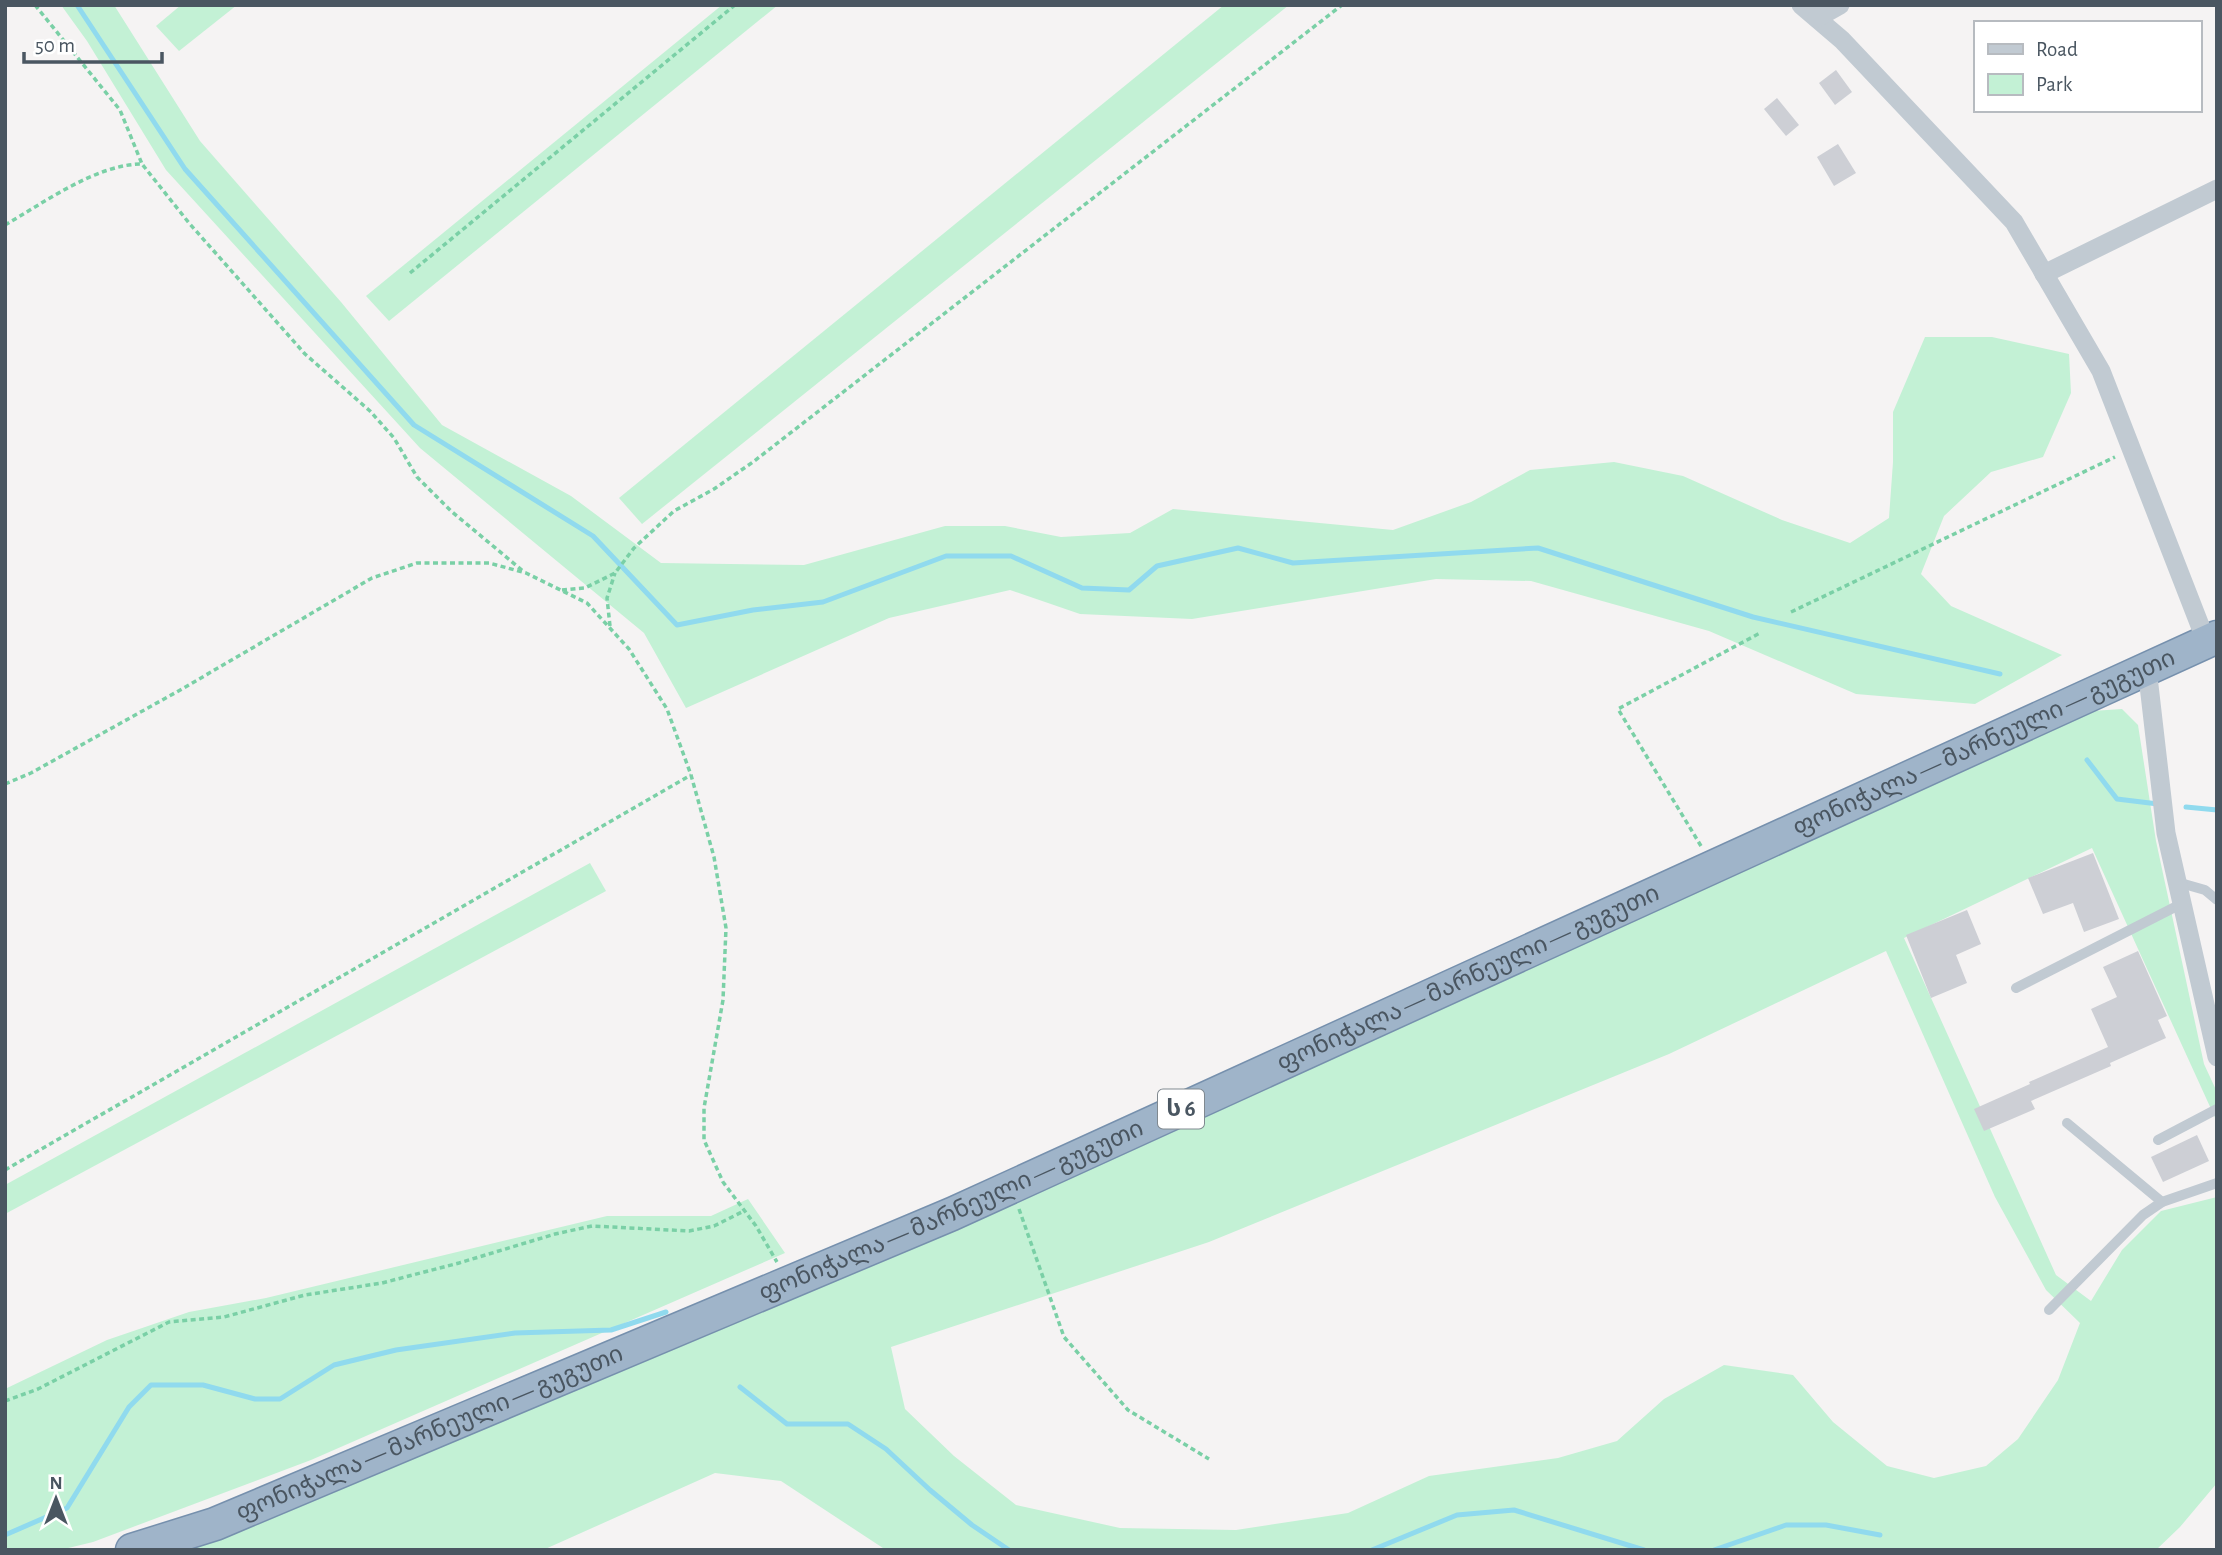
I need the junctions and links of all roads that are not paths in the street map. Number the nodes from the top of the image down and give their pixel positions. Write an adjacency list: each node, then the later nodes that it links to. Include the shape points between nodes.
1 (1801, 5): 3 (street)
2 (1840, 5): 3 (street)
3 (1817, 19): 5 (street, via 2014,222)
4 (2217, 188): 5 (street)
5 (2044, 274): 6 (street, via 2101,371)
6 (2211, 639): 7 (highway, ფონიჭალა — მარნეული — გუგუთი / ს 6)
7 (2147, 668): 8 (street); 19 (highway, ფონიჭალა — მარნეული — გუგუთი / ს 6, via 1011,1187 215,1524)
8 (2176, 882): 9 (lane, via 2205,890); 10 (street)
9 (2217, 900)
10 (2181, 904): 11 (lane); 12 (street)
11 (2015, 988)
12 (2217, 1057)
13 (2217, 1109): 15 (lane)
14 (2067, 1123): 17 (lane)
15 (2158, 1140)
16 (2217, 1183): 17 (lane)
17 (2162, 1202): 18 (lane, via 2143,1215)
18 (2049, 1310)
19 (132, 1550)

